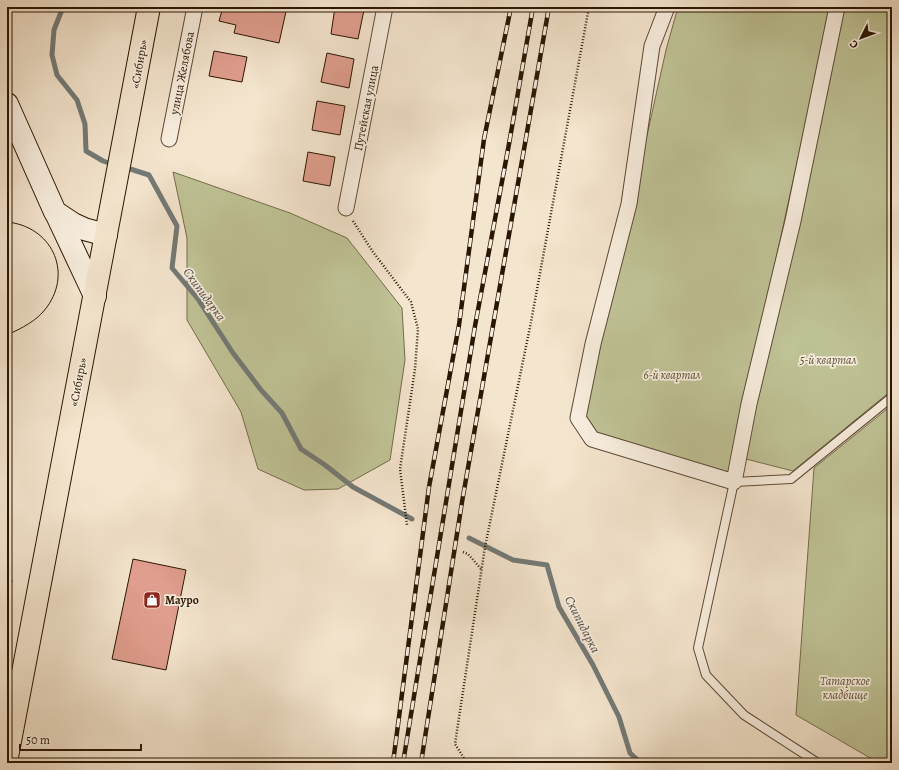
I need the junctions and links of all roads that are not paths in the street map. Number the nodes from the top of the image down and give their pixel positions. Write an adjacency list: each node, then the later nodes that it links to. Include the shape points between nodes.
1 (149, 7): 10 (main road, «Сибирь»)
2 (195, 7): 7 (street, улица Желябова)
3 (385, 7): 8 (street, Путейская улица)
4 (667, 7): 13 (street, via 652,46 629,204 593,344 578,418 592,439)
5 (837, 7): 13 (street, via 793,221 749,404)
6 (7, 104): 9 (street)
7 (169, 139)
8 (346, 208)
9 (56, 212): 10 (street, via 84,229); 11 (street)
10 (106, 235): 11 (main road, «Сибирь»)
11 (95, 296): 14 (main road, «Сибирь»)
12 (892, 397): 13 (lane, via 791,479)
13 (734, 482): 15 (lane, via 698,648 706,675 744,715)
14 (7, 756)
15 (818, 763)

